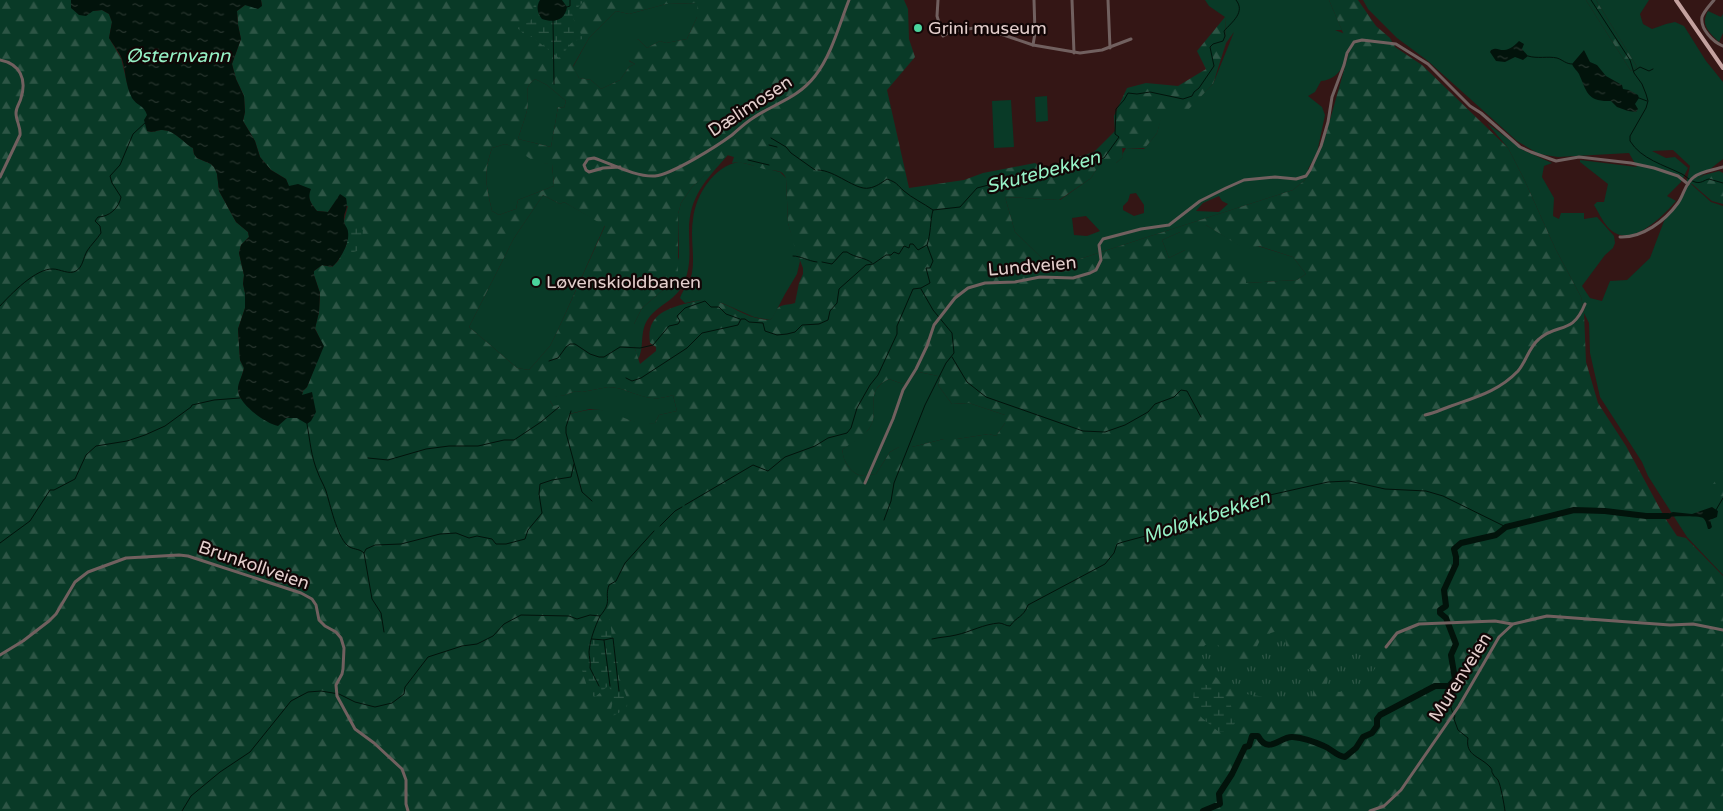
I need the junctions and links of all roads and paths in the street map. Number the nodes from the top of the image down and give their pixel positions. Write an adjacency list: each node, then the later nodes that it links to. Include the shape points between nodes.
1 (849, 0): 15 (street, Dælimosen, via 822,66 793,96 754,117 718,144 670,172 654,176)
2 (938, 0): 9 (street, via 937,16 943,36 980,28)
3 (1034, 0): 9 (street, via 1036,33)
4 (1072, 0): 12 (street)
5 (1108, 0): 11 (street)
6 (1676, 0): 14 (main road)
7 (1714, 0): 10 (street, via 1704,13 1702,23 1717,44)
8 (1131, 39): 11 (street)
9 (1033, 45): 12 (street)
10 (1723, 46)
11 (1110, 48): 12 (street)
12 (1074, 53)
13 (0, 60): 17 (street, via 16,66 23,86 16,113 20,135)
14 (1723, 68)
15 (620, 167): 15 (street, Dælimosen, via 592,158 584,165 592,172)
16 (1723, 167): 18 (street, via 1696,175)
17 (0, 177)
18 (1690, 181): 19 (street, via 1678,203 1648,230 1633,237); 22 (street, Lundveien, via 1631,163 1579,158 1550,160 1520,147 1470,106 1428,64 1394,43 1354,42 1349,47 1332,97 1321,146 1306,176 1244,180 1200,201 1169,225 1103,239 1099,245 1099,265 1085,276 984,283 962,292 934,325)
19 (1620, 237)
20 (1585, 304): 21 (street, via 1577,320 1539,339 1519,370 1503,385)
21 (1426, 415)
22 (865, 483)
23 (1513, 624): 24 (street, Murenveien, via 1547,616 1693,624); 25 (street, via 1494,621 1419,624 1397,633); 28 (street, Murenveien, via 1499,637 1459,706 1401,790 1384,806)
24 (1723, 630)
25 (1386, 647)
26 (0, 655): 27 (street, Brunkollveien, via 49,621 70,588 82,576 126,558 188,556 301,593 316,604 319,620 341,638 343,669 336,685 337,696 355,729 402,769)
27 (408, 811)
28 (1370, 811)

